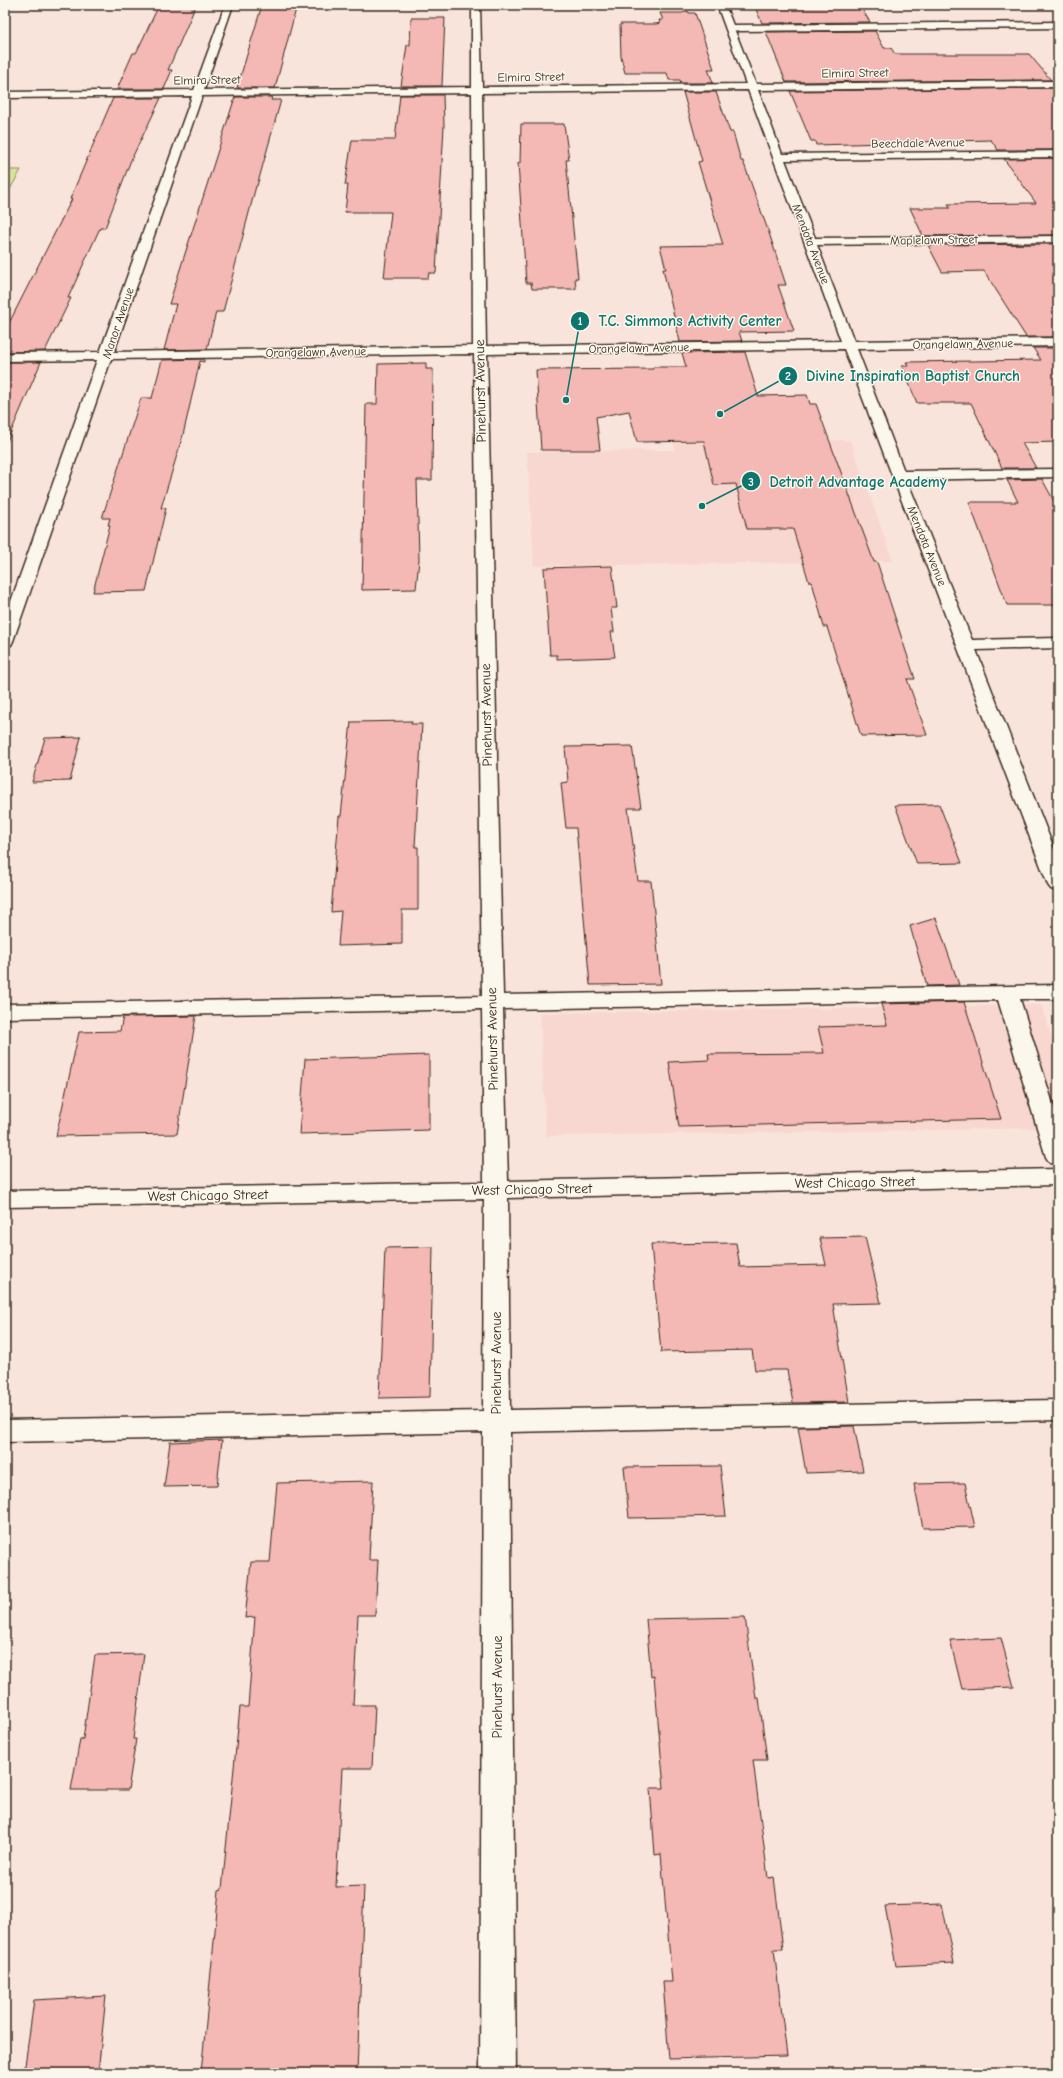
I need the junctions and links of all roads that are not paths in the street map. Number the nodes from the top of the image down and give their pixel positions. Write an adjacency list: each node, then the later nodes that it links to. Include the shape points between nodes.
1 (229, 5): 9 (street, Manor Avenue)
2 (476, 5): 8 (street, Pinehurst Avenue)
3 (721, 5): 5 (street, Mendota Avenue)
4 (1058, 26): 5 (street)
5 (730, 28): 7 (street, Mendota Avenue)
6 (1058, 84): 7 (street, Elmira Street)
7 (752, 88): 8 (street, Elmira Street); 12 (street, Mendota Avenue)
8 (477, 90): 9 (street, Elmira Street); 17 (street, Pinehurst Avenue)
9 (197, 93): 10 (street, Elmira Street); 18 (street, Manor Avenue)
10 (5, 95)
11 (1058, 154): 12 (street, Beechdale Avenue)
12 (779, 157): 14 (street, Mendota Avenue)
13 (1058, 239): 14 (street, Maplelawn Street)
14 (810, 242): 16 (street, Mendota Avenue)
15 (1058, 342): 16 (street, Orangelawn Avenue)
16 (849, 345): 17 (street, Orangelawn Avenue); 21 (street, Mendota Avenue)
17 (480, 350): 18 (street, Orangelawn Avenue); 29 (street, Pinehurst Avenue)
18 (107, 355): 19 (street, Orangelawn Avenue); 22 (street, Manor Avenue)
19 (5, 356)
20 (1058, 473): 21 (street)
21 (898, 476): 24 (street, Mendota Avenue)
22 (5, 641)
23 (1058, 643): 24 (street)
24 (966, 645): 25 (street, Mendota Avenue)
25 (1054, 866): 26 (street, Mendota Avenue)
26 (1058, 885)
27 (1058, 992): 28 (street)
28 (1008, 993): 29 (street); 31 (street)
29 (491, 1002): 30 (street); 33 (street, Pinehurst Avenue)
30 (5, 1011)
31 (1058, 1157)
32 (1058, 1177): 33 (street, West Chicago Street)
33 (496, 1190): 34 (street, West Chicago Street); 36 (street, Pinehurst Avenue)
34 (5, 1199)
35 (1058, 1410): 36 (street)
36 (496, 1421): 37 (street); 38 (street, Pinehurst Avenue)
37 (5, 1431)
38 (498, 2073)

